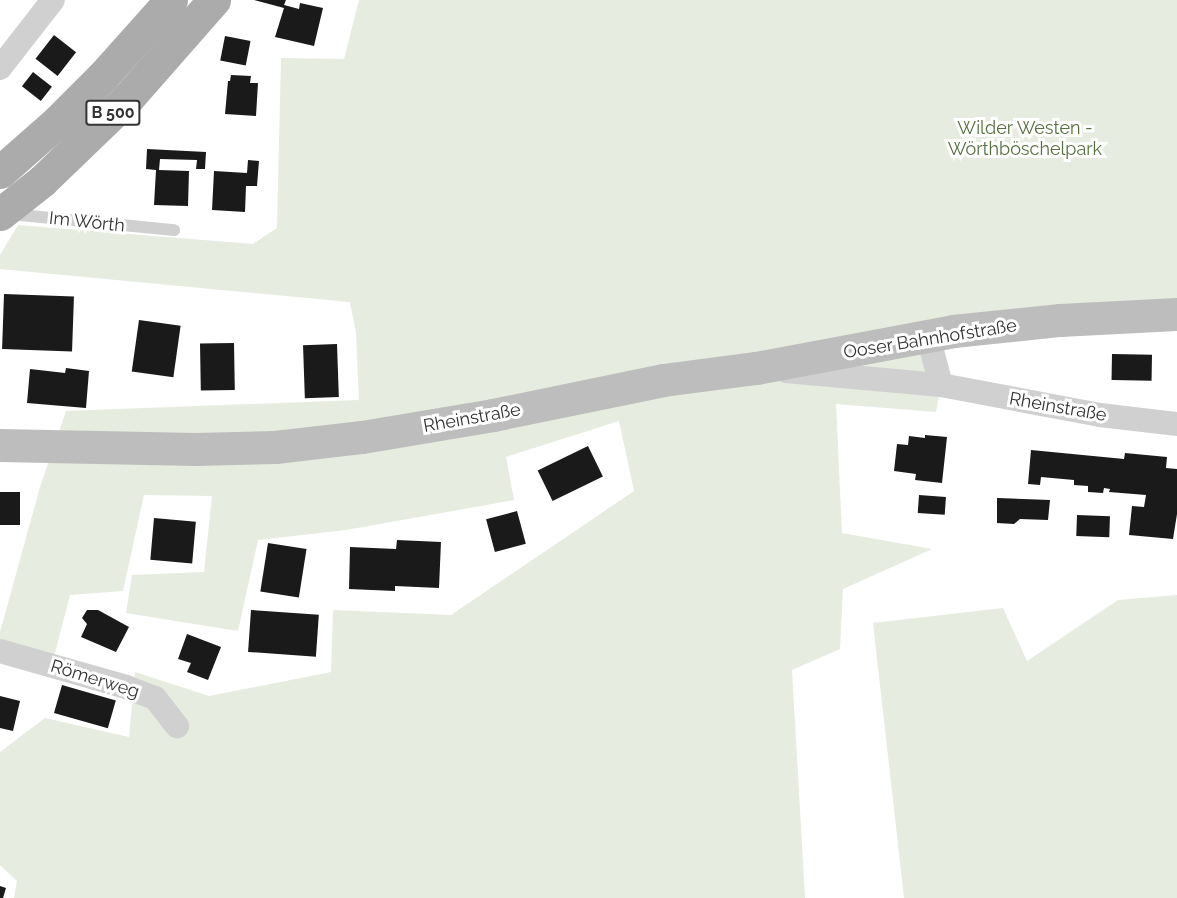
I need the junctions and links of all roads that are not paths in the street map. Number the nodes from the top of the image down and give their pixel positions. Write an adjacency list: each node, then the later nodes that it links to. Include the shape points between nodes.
1 (53, 0): 4 (street)
2 (171, 0): 5 (main road, B 500, via 103,76)
3 (214, 0): 6 (main road, B 500, via 111,114 42,181)
4 (0, 68)
5 (0, 172)
6 (0, 214): 7 (lane, Im Wörth)
7 (174, 230)
8 (1177, 314): 9 (street, Ooser Bahnhofstraße, via 1060,320)
9 (934, 335): 10 (street, Ooser Bahnhofstraße); 11 (street, via 932,351)
10 (756, 368): 11 (street, Rheinstraße); 13 (street, Rheinstraße, via 663,380 362,437 275,447)
11 (941, 385): 12 (street, Rheinstraße, via 1100,416)
12 (1177, 424)
13 (0, 445)
14 (0, 651): 15 (street, Römerweg, via 155,698)
15 (177, 726)

